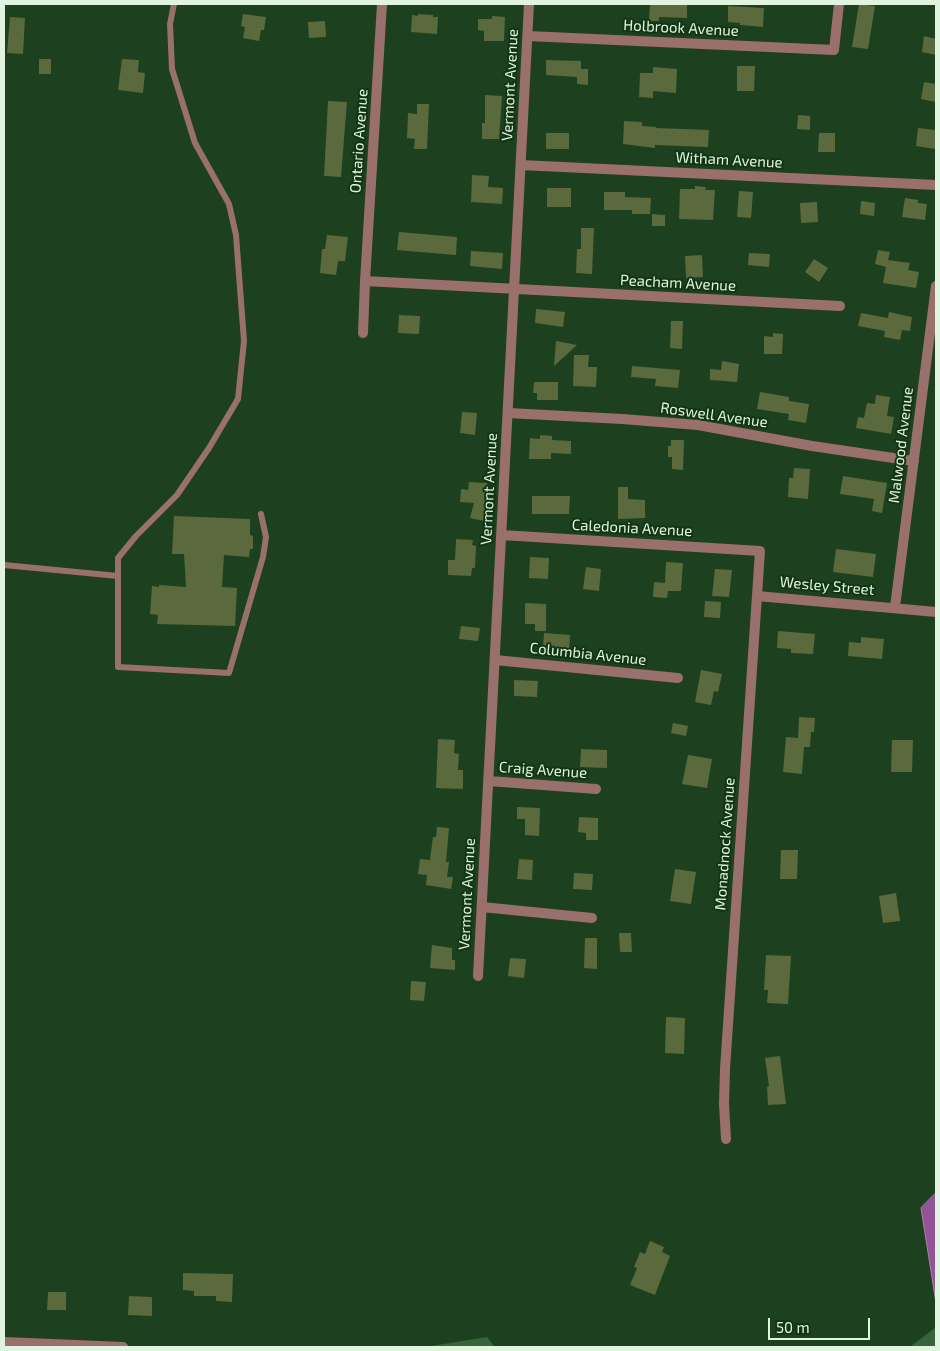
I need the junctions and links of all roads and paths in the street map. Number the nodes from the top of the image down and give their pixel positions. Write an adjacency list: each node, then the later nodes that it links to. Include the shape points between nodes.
1 (174, 4): 19 (lane, via 170,24 172,69 195,144 229,204 236,235 244,341 238,399 177,495 118,558)
2 (382, 4): 8 (street, Ontario Avenue)
3 (530, 4): 5 (street, Vermont Avenue)
4 (840, 4): 5 (street, Holbrook Avenue, via 834,50)
5 (528, 36): 6 (street, Vermont Avenue)
6 (521, 165): 7 (street, Witham Avenue); 10 (street, Vermont Avenue)
7 (936, 185)
8 (365, 281): 10 (street); 12 (street, Ontario Avenue)
9 (936, 286): 14 (street, Malwood Avenue)
10 (515, 290): 11 (street, Peacham Avenue); 13 (street, Vermont Avenue)
11 (840, 306)
12 (363, 333)
13 (508, 413): 14 (street, Roswell Avenue, via 698,425); 16 (street, Vermont Avenue)
14 (914, 461): 21 (street, Malwood Avenue)
15 (261, 514): 19 (lane, via 266,537 263,557 229,674 118,667)
16 (502, 535): 17 (street, Caledonia Avenue); 23 (street, Vermont Avenue)
17 (760, 551): 20 (street, Monadnock Avenue)
18 (4, 565): 19 (lane)
19 (118, 576)
20 (757, 596): 21 (street, Wesley Street); 30 (street, Monadnock Avenue, via 724,1069)
21 (895, 607): 22 (street, Wesley Street)
22 (936, 612)
23 (495, 660): 24 (street, Columbia Avenue); 25 (street, Vermont Avenue)
24 (678, 678)
25 (489, 781): 26 (street, Craig Avenue); 27 (street, Vermont Avenue)
26 (596, 789)
27 (482, 907): 28 (street); 29 (street, Vermont Avenue)
28 (592, 918)
29 (478, 976)
30 (726, 1139)
31 (4, 1342): 32 (street)
32 (123, 1347)

